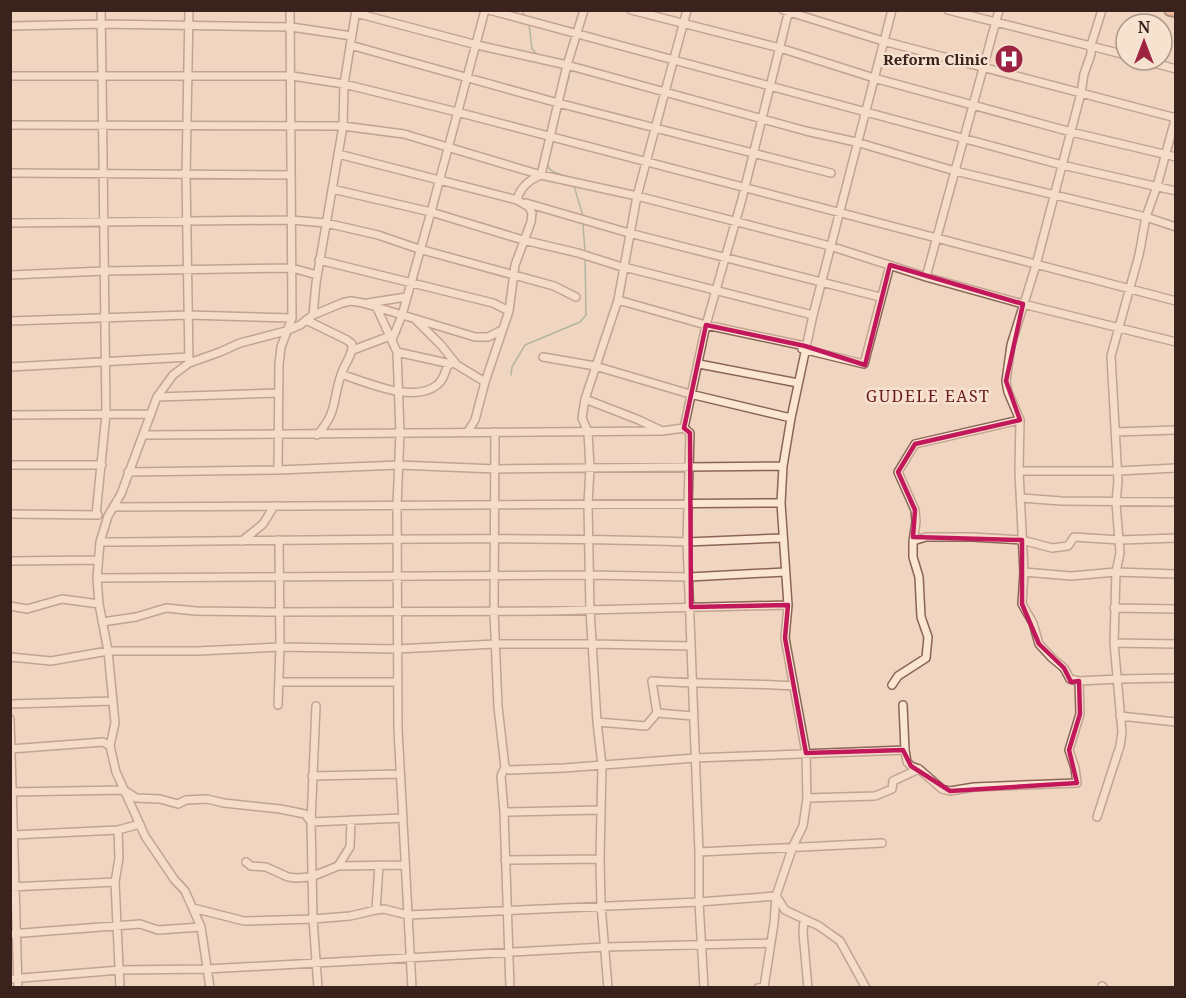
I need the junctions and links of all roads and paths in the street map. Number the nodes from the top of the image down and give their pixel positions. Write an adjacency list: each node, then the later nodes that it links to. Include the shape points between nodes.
1 (101, 10): 17 (street)
2 (189, 10): 20 (street)
3 (290, 10): 21 (street)
4 (487, 10): 22 (street); 26 (street)
5 (584, 10): 22 (street)
6 (630, 10): 18 (street)
7 (687, 10): 18 (street)
8 (892, 10): 24 (street)
9 (948, 10): 16 (street)
10 (999, 10): 16 (street)
11 (1102, 10): 27 (street)
12 (1170, 10): 14 (highway)
13 (786, 11): 24 (street); 28 (street)
14 (1176, 11)
15 (356, 12): 23 (street); 26 (street)
16 (996, 23): 27 (street); 32 (street)
17 (101, 24): 19 (street); 20 (street); 34 (street)
18 (684, 24): 28 (street); 30 (street)
19 (10, 26)
20 (188, 27): 21 (street); 35 (street)
21 (291, 27): 23 (street); 36 (street)
22 (577, 33): 30 (street); 31 (street)
23 (352, 36): 25 (street)
24 (883, 41): 32 (street); 38 (street)
25 (350, 45): 37 (street); 39 (street)
26 (477, 45): 31 (street); 37 (street)
27 (1091, 45): 29 (street); 42 (street)
28 (780, 48): 38 (street); 40 (street)
29 (1114, 52)
30 (674, 60): 40 (street); 41 (street)
31 (567, 65): 41 (street); 43 (street)
32 (983, 66): 42 (street); 44 (street)
33 (10, 76): 34 (street)
34 (102, 76): 35 (street); 50 (street)
35 (188, 76): 36 (street); 51 (street)
36 (292, 76): 39 (street); 52 (street)
37 (468, 78): 43 (street); 46 (street)
38 (874, 78): 44 (street); 45 (street)
39 (344, 84): 46 (street); 53 (street)
40 (771, 86): 45 (street); 48 (street)
41 (664, 93): 48 (street); 54 (street)
42 (1081, 93): 47 (street); 55 (street)
43 (558, 103): 54 (street); 56 (street)
44 (974, 104): 55 (street); 57 (street)
45 (866, 111): 57 (street); 58 (street)
46 (458, 112): 56 (street); 59 (street)
47 (1175, 117): 62 (street)
48 (761, 118): 58 (street); 61 (street)
49 (10, 125): 50 (street)
50 (102, 125): 51 (street); 69 (street)
51 (186, 126): 52 (street); 70 (street)
52 (290, 126): 53 (street); 71 (street)
53 (343, 126): 59 (street, via 404,134); 60 (street)
54 (656, 127): 61 (street); 64 (street)
55 (1071, 132): 62 (street); 65 (street)
56 (550, 137): 64 (street); 72 (street)
57 (965, 138): 65 (street); 66 (street)
58 (856, 142): 66 (street); 82 (street)
59 (447, 146): 72 (street); 73 (street)
60 (338, 154): 73 (street); 76 (street)
61 (752, 154): 68 (street); 75 (street)
62 (1166, 155): 63 (street); 74 (street)
63 (1176, 157)
64 (647, 161): 75 (street); 79 (street)
65 (1062, 165): 74 (street); 78 (street)
66 (955, 171): 78 (street); 92 (street)
67 (10, 173): 69 (street)
68 (831, 173)
69 (102, 174): 70 (street); 87 (street)
70 (186, 175): 71 (street); 85 (street)
71 (290, 175): 84 (street)
72 (542, 175): 79 (street); 80 (street, via 525,186)
73 (440, 181): 80 (street); 81 (street)
74 (1157, 186): 77 (street); 83 (street)
75 (744, 187): 82 (street); 86 (street)
76 (332, 189): 81 (street); 89 (street)
77 (1176, 191)
78 (1053, 195): 83 (street); 99 (street)
79 (637, 196): 86 (street); 91 (street)
80 (520, 202): 91 (street); 93 (street, via 532,213)
81 (431, 212): 93 (street); 95 (street)
82 (838, 213): 92 (street); 94 (street)
83 (1146, 218): 90 (street); 109 (street)
84 (291, 220): 85 (street); 89 (street); 101 (street)
85 (187, 221): 87 (street); 120 (street)
86 (734, 221): 94 (street); 96 (street)
87 (103, 222): 88 (street); 102 (street)
88 (10, 223)
89 (326, 223): 95 (street); 97 (street)
90 (1176, 227)
91 (629, 233): 96 (street); 100 (street)
92 (936, 239): 99 (street); 106 (street)
93 (523, 240): 100 (street); 105 (street)
94 (830, 246): 98 (street); 107 (street)
95 (419, 249): 105 (street); 108 (street)
96 (725, 257): 107 (street); 110 (street)
97 (319, 260): 104 (street); 108 (street)
98 (890, 265): 106 (street); 113 (street)
99 (1036, 265): 109 (street); 117 (street)
100 (623, 267): 110 (street); 114 (street)
101 (291, 268): 102 (street); 104 (street); 125 (street)
102 (104, 271): 103 (street); 124 (street)
103 (10, 274)
104 (317, 274): 121 (street)
105 (513, 275): 112 (street, via 554,286); 119 (street)
106 (926, 277): 117 (street)
107 (821, 282): 113 (street); 123 (street)
108 (411, 283): 111 (street); 119 (street, via 493,303)
109 (1129, 289): 115 (street); 130 (street)
110 (716, 291): 123 (street); 129 (street)
111 (406, 297): 116 (street); 122 (street)
112 (576, 297)
113 (880, 297): 135 (street, via 864,364)
114 (618, 300): 129 (street); 144 (street)
115 (1176, 301)
116 (363, 303): 118 (street); 121 (street, via 342,303)
117 (1023, 304): 130 (street); 158 (street, via 1006,381)
118 (377, 308): 122 (street); 133 (street)
119 (509, 311): 132 (street)
120 (188, 315): 124 (street); 125 (street); 139 (street)
121 (313, 315): 126 (street)
122 (402, 315): 127 (street); 133 (street)
123 (813, 315): 135 (street)
124 (105, 318): 128 (street); 140 (street)
125 (292, 318): 131 (street)
126 (306, 320): 131 (street); 136 (street, via 347,340)
127 (415, 320): 132 (street, via 475,337 488,337); 143 (street)
128 (10, 321)
129 (706, 325): 135 (street); 141 (street)
130 (1119, 328): 134 (street); 164 (street, via 1110,356)
131 (286, 331): 139 (street); 150 (street)
132 (500, 331): 147 (street)
133 (391, 338): 136 (street); 137 (street)
134 (1176, 342)
135 (802, 347): 148 (street)
136 (352, 350): 146 (street)
137 (397, 352): 142 (street); 149 (street)
138 (543, 357): 144 (street)
139 (189, 360): 140 (street); 152 (street)
140 (105, 362): 145 (street); 154 (street)
141 (699, 363): 148 (street); 151 (street)
142 (448, 364): 143 (street); 149 (street, via 436,386 426,391)
143 (457, 365): 147 (street)
144 (595, 366): 151 (street); 153 (street)
145 (10, 367)
146 (341, 374): 149 (street); 169 (street, via 330,420)
147 (485, 381): 166 (street, via 475,420)
148 (798, 383): 157 (street)
149 (398, 392): 165 (street)
150 (278, 393): 152 (street); 168 (street)
151 (690, 394): 157 (street); 159 (street)
152 (157, 397): 155 (street)
153 (585, 399): 161 (street); 163 (street, via 582,418)
154 (106, 414): 155 (street); 156 (street); 171 (street)
155 (151, 414): 167 (street)
156 (10, 415)
157 (791, 418): 173 (street)
158 (1020, 420): 179 (street); 204 (street, via 915,444 898,472 915,510)
159 (684, 428): 161 (street); 175 (street, via 690,433)
160 (1176, 430): 164 (street)
161 (662, 431): 163 (street)
162 (495, 432): 163 (street); 166 (street); 177 (street)
163 (588, 432): 174 (street)
164 (1115, 432): 180 (street)
165 (399, 433): 166 (street); 169 (street); 172 (street)
166 (467, 433)
167 (144, 435): 168 (street); 181 (street)
168 (278, 435): 169 (street); 178 (street)
169 (317, 435)
170 (10, 465): 171 (street)
171 (102, 465): 193 (street)
172 (399, 465): 177 (street); 178 (street); 190 (street)
173 (783, 466): 175 (street); 185 (street)
174 (590, 468): 175 (street); 177 (street); 188 (street)
175 (688, 468): 183 (street)
176 (1176, 468): 180 (street)
177 (496, 469): 187 (street)
178 (278, 470): 181 (street)
179 (1020, 471): 180 (street); 182 (street)
180 (1118, 471): 186 (street)
181 (128, 472): 191 (street)
182 (1022, 498): 186 (street); 201 (street)
183 (688, 502): 185 (street); 188 (street); 206 (street)
184 (1176, 502): 186 (street)
185 (781, 503): 197 (street)
186 (1116, 503): 202 (street)
187 (495, 504): 188 (street); 190 (street); 200 (street)
188 (588, 504): 196 (street)
189 (274, 506): 190 (street); 191 (street); 203 (street, via 263,524)
190 (397, 506): 195 (street)
191 (114, 507): 194 (street)
192 (10, 514): 193 (street)
193 (96, 515): 194 (street)
194 (108, 516): 205 (street)
195 (398, 538): 199 (street); 200 (street); 216 (street)
196 (590, 538): 200 (street); 206 (street); 213 (street)
197 (783, 538): 206 (street); 209 (street)
198 (1176, 538): 202 (street)
199 (279, 540): 203 (street); 215 (street)
200 (495, 540): 214 (street)
201 (1022, 540): 202 (street, via 1052,548 1068,546 1074,537); 204 (street, via 926,537); 210 (street)
202 (1120, 540): 211 (street)
203 (242, 541): 205 (street)
204 (913, 541): 244 (street, via 921,617 928,637 926,658 898,676)
205 (100, 542): 207 (street)
206 (687, 542): 217 (street)
207 (97, 560): 208 (street); 218 (street)
208 (10, 561)
209 (785, 572): 217 (street); 220 (street)
210 (1024, 572): 211 (street, via 1071,576); 240 (street, via 1022,604 1040,644 1070,679)
211 (1116, 573): 212 (street); 223 (street)
212 (1176, 574)
213 (590, 575): 214 (street); 217 (street); 225 (street)
214 (495, 576): 216 (street); 227 (street)
215 (280, 577): 216 (street); 218 (street); 234 (street)
216 (398, 577): 226 (street)
217 (689, 577): 222 (street)
218 (97, 578): 219 (street)
219 (99, 604): 221 (street, via 62,599 27,609); 228 (street)
220 (788, 605): 222 (street); 245 (street, via 785,638)
221 (10, 606)
222 (691, 607): 225 (street); 233 (street)
223 (1114, 608): 224 (street); 229 (street)
224 (1176, 609)
225 (590, 610): 227 (street); 231 (street)
226 (396, 611): 227 (street); 228 (street, via 166,608); 235 (street)
227 (494, 611): 230 (street)
228 (102, 622): 236 (street)
229 (1114, 643): 232 (street); 238 (street)
230 (495, 644): 231 (street); 235 (street); 263 (street)
231 (592, 644): 233 (street); 255 (street)
232 (1176, 644)
233 (691, 646): 243 (street)
234 (280, 647): 235 (street); 236 (street); 241 (street)
235 (397, 649): 242 (street)
236 (108, 651): 237 (street, via 51,661); 246 (street)
237 (10, 657)
238 (1118, 678): 239 (street); 240 (street); 253 (street)
239 (1176, 678)
240 (1079, 681): 264 (street, via 1080,714 1069,750 1077,783 950,791)
241 (279, 682): 242 (street); 248 (street)
242 (398, 682): 265 (street)
243 (692, 684): 245 (street); 251 (street, via 652,681); 252 (street)
244 (892, 685)
245 (794, 686): 260 (street)
246 (113, 701): 247 (street); 257 (street, via 115,723)
247 (10, 704)
248 (278, 705)
249 (903, 705): 259 (street)
250 (316, 706): 266 (street)
251 (657, 712): 252 (street); 255 (street, via 646,726)
252 (693, 716): 261 (street)
253 (1120, 716): 256 (street); 272 (street, via 1120,746)
254 (10, 719): 258 (street)
255 (597, 722): 262 (street)
256 (1176, 722)
257 (110, 746): 258 (street, via 103,742); 267 (street)
258 (11, 748): 268 (street)
259 (905, 750): 260 (street); 264 (street, via 907,762)
260 (806, 753): 261 (street); 269 (street)
261 (695, 758): 262 (street); 281 (street)
262 (602, 765): 263 (street, via 513,770); 270 (street)
263 (505, 767): 271 (street, via 501,776)
264 (919, 769): 269 (street, via 893,781 892,789 876,796)
265 (400, 774): 266 (street); 273 (street)
266 (312, 776): 275 (street)
267 (124, 790): 268 (street); 275 (street, via 136,798 178,804 201,798 280,809 305,814); 276 (street)
268 (12, 791): 278 (street)
269 (807, 798): 280 (street, via 804,826)
270 (600, 810): 271 (street); 282 (street)
271 (504, 812): 283 (street)
272 (1097, 817)
273 (403, 818): 274 (street); 286 (street)
274 (351, 820): 275 (street); 287 (street, via 350,847)
275 (310, 822): 288 (street)
276 (140, 824): 277 (street); 294 (street)
277 (118, 830): 278 (street); 289 (street)
278 (13, 835): 290 (street)
279 (882, 843): 280 (street)
280 (793, 846): 281 (street); 291 (street)
281 (699, 852): 292 (street)
282 (600, 859): 283 (street); 293 (street)
283 (505, 860): 296 (street)
284 (246, 862): 288 (street, via 288,877)
285 (379, 865): 286 (street); 287 (street); 295 (street)
286 (405, 865): 297 (street)
287 (338, 866): 288 (street)
288 (311, 877): 298 (street)
289 (116, 882): 290 (street); 300 (street)
290 (12, 887): 302 (street)
291 (776, 896): 292 (street); 299 (street, via 785,910); 303 (street)
292 (699, 902): 293 (street); 304 (street)
293 (601, 905): 296 (street); 305 (street)
294 (193, 908): 298 (street, via 244,921); 301 (street)
295 (376, 910): 297 (street); 298 (street)
296 (506, 910): 297 (street); 306 (street)
297 (408, 915): 307 (street)
298 (313, 919): 308 (street)
299 (804, 920): 320 (street); 321 (street, via 840,941)
300 (118, 926): 301 (street, via 140,924 158,930); 302 (street); 310 (street)
301 (201, 927): 309 (street)
302 (13, 934): 311 (street)
303 (770, 943): 304 (street); 319 (street, via 764,987)
304 (702, 945): 305 (street); 318 (street)
305 (605, 947): 306 (street); 317 (street)
306 (508, 954): 307 (street); 316 (street)
307 (410, 958): 308 (street); 315 (street)
308 (316, 962): 309 (street); 314 (street)
309 (207, 969): 310 (street); 313 (street)
310 (120, 970): 311 (street); 312 (street)
311 (15, 982)
312 (120, 987)
313 (210, 987)
314 (318, 987)
315 (412, 987)
316 (510, 987)
317 (608, 987)
318 (704, 987)
319 (758, 987)
320 (808, 987)
321 (866, 987)

